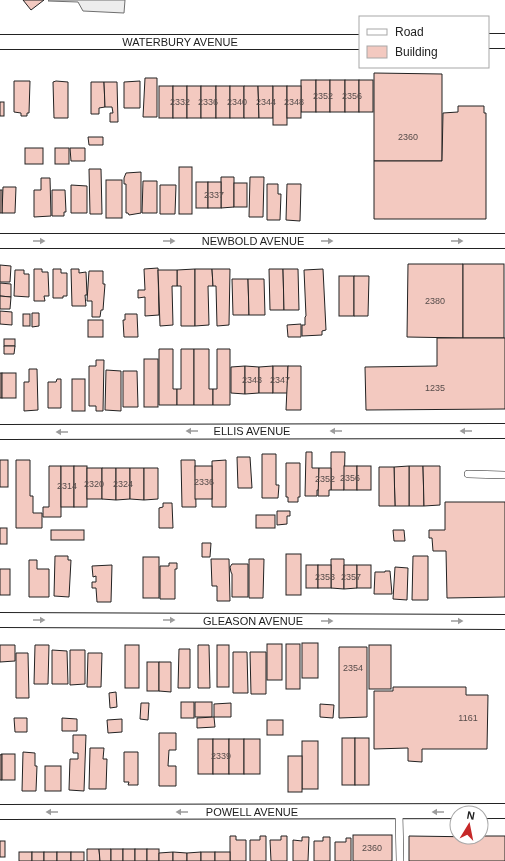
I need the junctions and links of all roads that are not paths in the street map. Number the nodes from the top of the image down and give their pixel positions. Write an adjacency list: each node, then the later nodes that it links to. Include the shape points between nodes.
1 (489, 41): 2 (street)
2 (505, 41)
3 (0, 42): 4 (street, WATERBURY AVENUE)
4 (359, 42)
5 (0, 241): 6 (street, NEWBOLD AVENUE, one-way to 6)
6 (505, 241)
7 (505, 431): 8 (street, ELLIS AVENUE, one-way to 8)
8 (0, 432)
9 (468, 474): 10 (lane)
10 (505, 474)
11 (0, 620): 12 (street, GLEASON AVENUE, one-way to 12)
12 (505, 622)
13 (0, 812): 14 (street, POWELL AVENUE, one-way to 13)
14 (399, 812): 15 (street, POWELL AVENUE, one-way to 14); 16 (lane)
15 (505, 812)
16 (400, 861)

